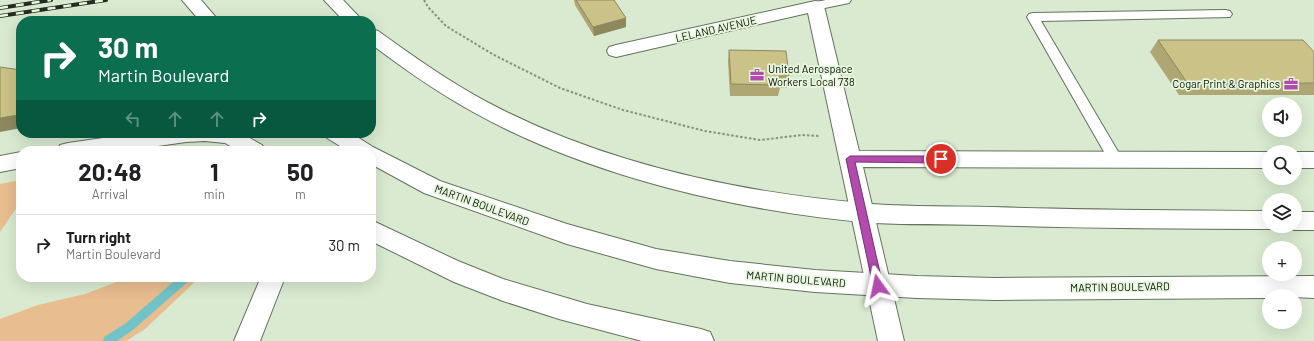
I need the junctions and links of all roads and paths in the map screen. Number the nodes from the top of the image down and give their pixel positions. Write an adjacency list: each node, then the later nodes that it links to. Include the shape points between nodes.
1 (191, 0): 7 (main road)
2 (333, 0): 8 (main road)
3 (424, 0): 11 (path, via 446,26 494,55 560,88 623,110 705,131 760,140 802,135)
4 (845, 0): 5 (lane)
5 (815, 6): 10 (main road, LELAND AVENUE); 11 (main road)
6 (1226, 14): 20 (lane, via 1033,17)
7 (205, 16)
8 (349, 16)
9 (376, 39): 26 (main road, via 417,70 462,99 588,154 692,184 776,202)
10 (616, 51)
11 (845, 137): 19 (main road)
12 (158, 138): 15 (main road)
13 (235, 138): 16 (main road)
14 (343, 138): 17 (main road)
15 (103, 146)
16 (248, 146)
17 (356, 146)
18 (376, 157): 32 (main road, MARTIN BOULEVARD, via 432,187 499,212 656,259 730,272)
19 (850, 159): 20 (main road); 26 (main road)
20 (1116, 160): 21 (main road)
21 (1262, 160)
22 (1302, 160): 23 (main road)
23 (1314, 160)
24 (16, 161): 25 (main road)
25 (0, 164)
26 (862, 213): 27 (main road); 32 (main road)
27 (1262, 220)
28 (1302, 220): 29 (main road)
29 (1314, 221)
30 (376, 233): 35 (main road, via 425,258 536,301 601,320)
31 (271, 282): 34 (main road)
32 (878, 286): 33 (main road, MARTIN BOULEVARD, via 995,289); 36 (main road)
33 (1314, 286)
34 (247, 341)
35 (701, 341)
36 (891, 341)

